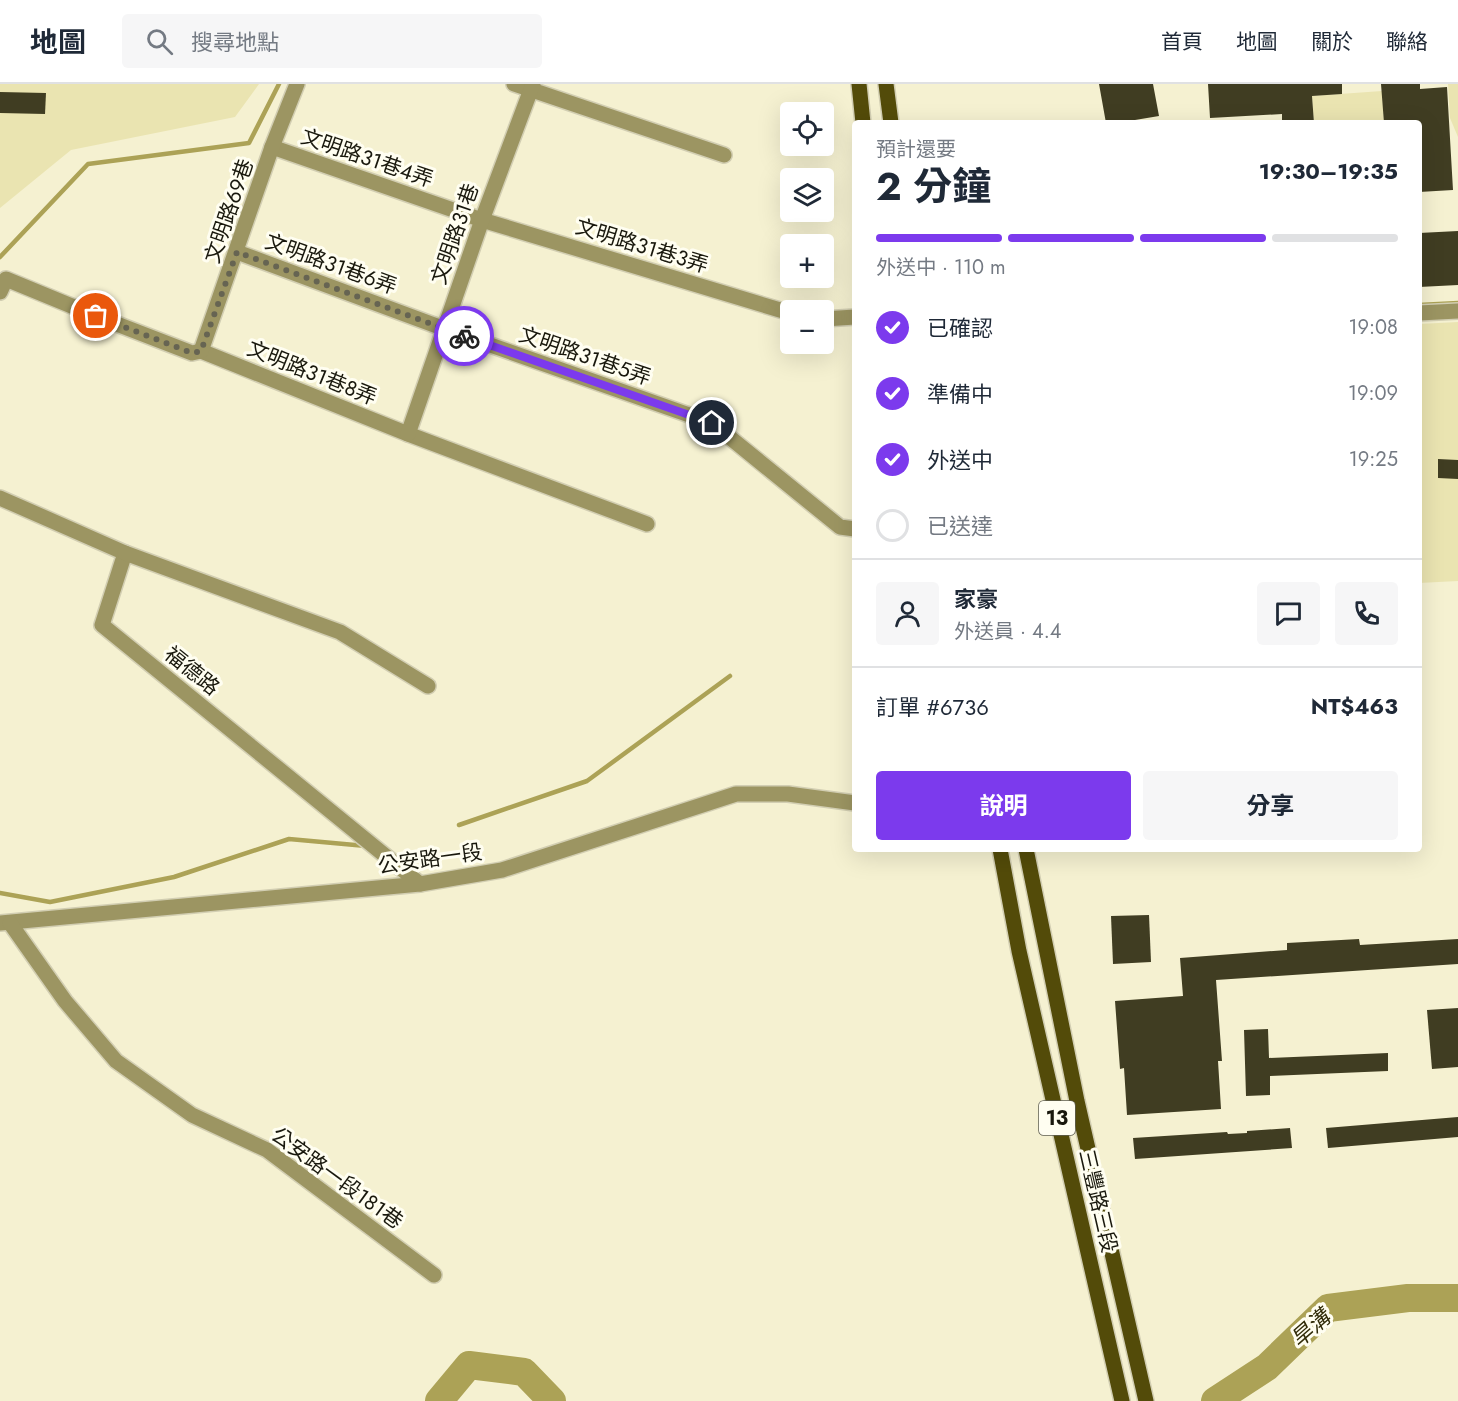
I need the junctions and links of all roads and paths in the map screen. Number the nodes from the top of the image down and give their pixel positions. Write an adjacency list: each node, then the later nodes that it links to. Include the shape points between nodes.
1 (297, 84): 8 (street, 文明路69巷)
2 (514, 84): 5 (street)
3 (859, 84): 6 (main road)
4 (886, 84): 7 (main road)
5 (532, 87): 9 (street); 10 (street, 文明路31巷)
6 (863, 120)
7 (891, 120)
8 (272, 147): 10 (street, 文明路31巷4弄); 11 (street, 文明路69巷)
9 (724, 155)
10 (482, 220): 13 (street, 文明路31巷3弄); 18 (street, 文明路31巷)
11 (237, 252): 18 (street, 文明路31巷6弄); 19 (street, 文明路69巷)
12 (3, 286): 19 (street, 文明路31巷8弄, via 192,353)
13 (780, 310)
14 (1458, 310): 15 (street)
15 (1422, 313)
16 (852, 317): 17 (street)
17 (834, 318)
18 (445, 329): 20 (street, 文明路31巷); 23 (street, 文明路31巷5弄, via 712,423 840,527)
19 (201, 351): 20 (street, 文明路31巷8弄)
20 (408, 434): 22 (street, 文明路31巷8弄)
21 (0, 498): 24 (street)
22 (647, 524)
23 (852, 529)
24 (125, 553): 25 (street, via 340,632); 29 (street, 福德路, via 102,625)
25 (428, 686)
26 (852, 803): 29 (street, 公安路一段, via 788,794 736,794 502,870)
27 (1001, 852): 33 (main road, 三豐路三段 / 13, via 1019,951)
28 (1027, 852): 32 (main road, 三豐路三段 / 13)
29 (420, 884): 30 (street, 公安路一段)
30 (5, 923): 31 (street, 公安路一段181巷, via 116,1061 192,1115 267,1150)
31 (435, 1275)
32 (1128, 1328): 33 (main road); 35 (main road, 三豐路三段 / 13)
33 (1107, 1333): 34 (main road, 三豐路三段 / 13)
34 (1122, 1401)
35 (1146, 1401)

